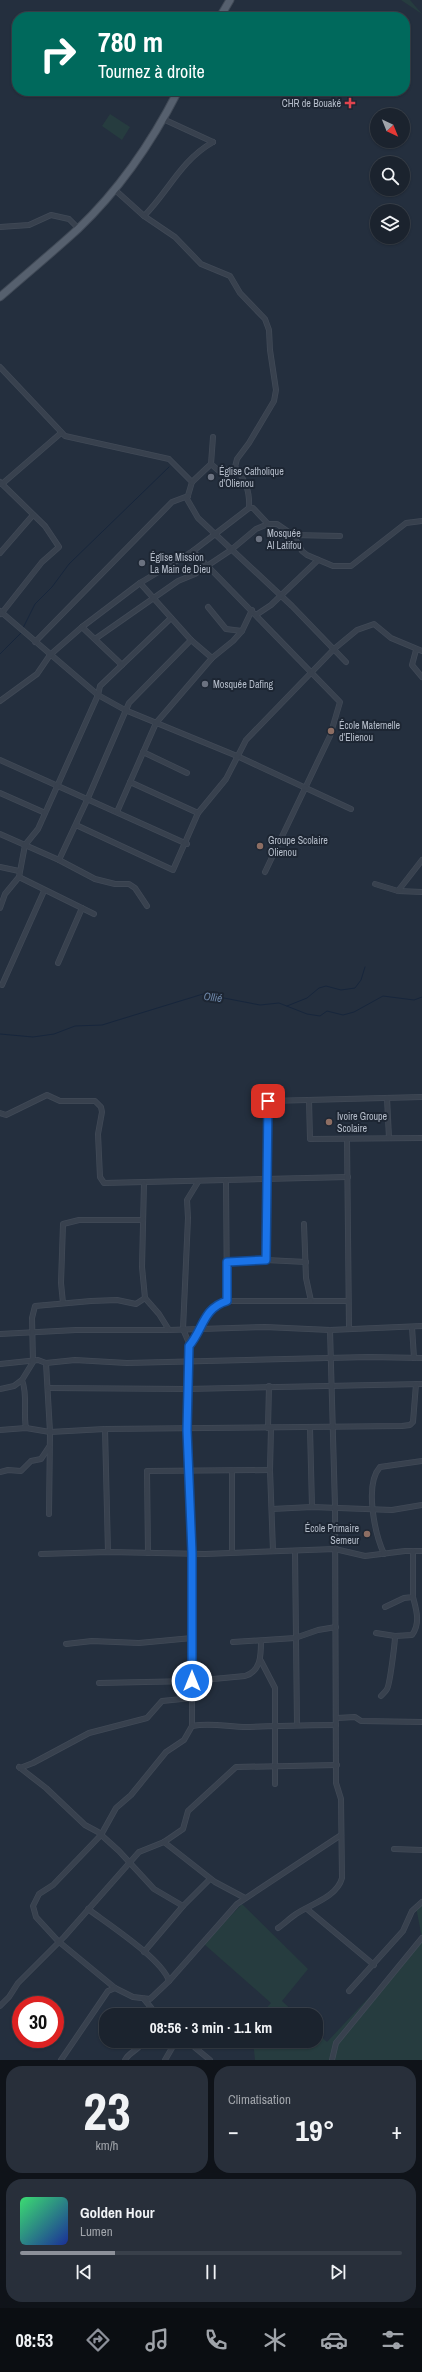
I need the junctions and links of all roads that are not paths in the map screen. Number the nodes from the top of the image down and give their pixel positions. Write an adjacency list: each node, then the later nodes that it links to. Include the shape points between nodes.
1 (229, 2): 2 (main road); 3 (main road)
2 (223, 12)
3 (226, 12)
4 (175, 96): 5 (main road)
5 (163, 119): 6 (main road, via 135,164); 7 (street, via 213,142 197,152 183,166)
6 (114, 189): 7 (street); 9 (main road)
7 (144, 216): 15 (street, via 179,241 201,264 230,276 240,293 265,319 269,330 276,390 274,401 249,444 237,459)
8 (0, 227): 9 (street, via 29,225 51,215 69,219)
9 (78, 228): 10 (main road)
10 (0, 297)
11 (0, 367): 12 (street)
12 (61, 433): 16 (street, via 72,439 108,444 169,459); 17 (street)
13 (213, 437): 14 (street)
14 (211, 464): 15 (street, via 219,471); 16 (street)
15 (236, 468): 19 (street, via 246,484)
16 (192, 482): 18 (street)
17 (1, 483): 20 (street)
18 (188, 496): 23 (street, via 198,518); 43 (street, via 172,502)
19 (249, 508): 22 (street, via 253,508); 23 (street)
20 (33, 515): 28 (street); 36 (street, via 45,526 59,547 38,567)
21 (422, 522): 29 (street, via 406,523 350,566 333,566)
22 (268, 524): 24 (street, via 277,524); 26 (street, via 256,529)
23 (216, 534): 26 (street); 27 (street)
24 (293, 535): 25 (street); 29 (street, via 302,551)
25 (340, 536)
26 (230, 550): 30 (street); 32 (street)
27 (193, 551): 30 (street); 31 (street)
28 (0, 553)
29 (318, 560): 32 (street)
30 (206, 565): 33 (street); 35 (street)
31 (140, 584): 33 (street); 39 (street)
32 (280, 596): 37 (street); 44 (street)
33 (153, 599): 38 (street); 41 (street)
34 (208, 608): 40 (street, via 226,629)
35 (252, 610): 37 (street); 40 (street)
36 (1, 612): 43 (street)
37 (256, 615): 51 (street)
38 (171, 618): 42 (street); 50 (street)
39 (82, 627): 41 (street); 47 (street)
40 (242, 631): 48 (street)
41 (95, 639): 50 (street)
42 (191, 640): 48 (street); 55 (street)
43 (35, 642): 47 (street)
44 (334, 649): 45 (street, via 357,630 374,624 391,638); 49 (street); 51 (street)
45 (416, 650): 46 (street); 52 (street, via 412,665)
46 (422, 652)
47 (50, 655): 53 (street); 54 (street, via 37,674)
48 (212, 658): 56 (street)
49 (346, 662)
50 (122, 665): 53 (street, via 100,686)
51 (310, 671): 58 (street, via 246,740); 63 (street, via 334,693 341,706 330,736)
52 (422, 677)
53 (98, 695): 55 (street); 62 (street)
54 (0, 701)
55 (125, 710): 56 (street); 65 (street)
56 (156, 723): 57 (street); 58 (street)
57 (143, 752): 60 (street); 61 (street)
58 (237, 756): 63 (street); 69 (street, via 226,779)
59 (0, 760): 62 (street)
60 (187, 773)
61 (130, 782): 68 (street); 69 (street)
62 (58, 784): 65 (street); 67 (street)
63 (305, 786): 66 (street); 78 (street)
64 (0, 793): 67 (street)
65 (88, 798): 68 (street); 70 (street)
66 (351, 809)
67 (44, 812): 73 (street, via 38,829)
68 (117, 812): 72 (street)
69 (198, 813): 72 (street)
70 (76, 825): 72 (street, via 173,870); 74 (street)
71 (0, 834): 73 (street)
72 (186, 844)
73 (25, 845): 74 (street); 77 (street)
74 (59, 860): 84 (street, via 107,883 129,884 135,888)
75 (422, 860): 82 (street)
76 (0, 867): 77 (street)
77 (19, 871): 79 (street)
78 (265, 872)
79 (19, 877): 81 (street); 85 (street, via 5,894)
80 (375, 884): 82 (street)
81 (44, 891): 86 (street); 89 (street)
82 (398, 891): 83 (street)
83 (422, 892)
84 (147, 906)
85 (0, 908)
86 (82, 908): 87 (street); 88 (street)
87 (94, 914)
88 (58, 963)
89 (2, 985)
90 (422, 1097): 91 (street)
91 (387, 1098): 92 (street); 94 (street)
92 (309, 1100): 96 (street, via 309,1138); 98 (street, via 268,1102)
93 (0, 1113): 101 (street, via 6,1115 47,1095 60,1102 95,1101 102,1112 98,1134 100,1177 103,1183)
94 (389, 1138): 95 (street); 96 (street)
95 (422, 1138)
96 (347, 1139): 97 (street)
97 (348, 1177): 98 (street); 110 (street)
98 (268, 1180): 99 (street); 104 (street)
99 (226, 1181): 100 (street); 105 (street)
100 (198, 1182): 101 (street); 115 (street, via 187,1200)
101 (144, 1183): 102 (street)
102 (143, 1220): 107 (street, via 142,1267); 111 (street, via 79,1220 63,1224)
103 (304, 1224): 106 (street)
104 (266, 1260): 105 (street); 106 (street)
105 (227, 1262): 108 (street)
106 (306, 1262): 109 (street, via 306,1284)
107 (145, 1298): 111 (street, via 136,1304 117,1300); 117 (street)
108 (227, 1301): 109 (street); 116 (street, via 213,1308)
109 (311, 1301): 110 (street)
110 (347, 1302): 114 (street)
111 (63, 1303): 120 (street, via 35,1306 32,1318)
112 (412, 1326): 113 (street); 114 (street); 122 (street)
113 (422, 1326)
114 (348, 1328): 118 (street)
115 (183, 1329): 116 (street); 117 (street); 121 (street)
116 (199, 1329): 118 (street, via 265,1327); 121 (street)
117 (169, 1330): 120 (street, via 76,1330)
118 (330, 1330): 124 (street)
119 (0, 1334): 120 (street)
120 (34, 1334): 125 (street)
121 (189, 1346): 126 (street)
122 (414, 1358): 123 (street); 124 (street)
123 (422, 1358)
124 (330, 1359): 126 (street); 132 (street)
125 (33, 1362): 127 (street, via 38,1360); 128 (street); 129 (street)
126 (188, 1362): 127 (street, via 127,1363 75,1360); 136 (street)
127 (46, 1363): 134 (street)
128 (0, 1364)
129 (22, 1380): 135 (street, via 14,1386); 138 (street)
130 (416, 1384): 131 (street); 132 (street); 137 (street, via 413,1422 410,1425)
131 (422, 1384)
132 (331, 1385): 133 (street); 137 (street)
133 (269, 1386): 136 (street); 139 (street)
134 (48, 1388): 136 (street); 144 (street)
135 (0, 1389)
136 (186, 1389): 143 (street)
137 (331, 1426): 140 (street); 153 (street)
138 (26, 1428): 142 (street); 144 (street)
139 (269, 1428): 140 (street); 143 (street); 148 (street)
140 (310, 1428): 152 (street)
141 (105, 1429): 143 (street); 144 (street); 162 (street)
142 (0, 1430)
143 (187, 1430): 147 (street)
144 (50, 1432): 145 (street)
145 (49, 1447): 150 (street, via 41,1459 31,1461 21,1471); 156 (street)
146 (422, 1461): 155 (street, via 380,1467 373,1487)
147 (189, 1469): 149 (street); 164 (street, via 147,1471); 165 (street)
148 (270, 1470): 149 (street); 154 (street)
149 (232, 1471): 163 (street)
150 (0, 1472)
151 (422, 1505): 155 (street, via 392,1510)
152 (312, 1507): 153 (street); 154 (street)
153 (335, 1507): 155 (street); 157 (street)
154 (272, 1509): 158 (street)
155 (373, 1509): 167 (street, via 375,1532)
156 (49, 1514)
157 (335, 1549): 159 (street); 167 (street, via 365,1556); 170 (street)
158 (273, 1551): 159 (street); 163 (street)
159 (295, 1551): 174 (street)
160 (413, 1551): 161 (street); 167 (street); 168 (street)
161 (422, 1551)
162 (108, 1552): 164 (street); 166 (street)
163 (232, 1552): 165 (street)
164 (148, 1553): 165 (street)
165 (192, 1553): 173 (street)
166 (41, 1554)
167 (384, 1554)
168 (413, 1597): 169 (street, via 404,1598); 172 (street, via 417,1616 414,1632 410,1636)
169 (385, 1607)
170 (336, 1627): 174 (street); 183 (street)
171 (376, 1633): 172 (street)
172 (395, 1636): 181 (street, via 396,1646 388,1686)
173 (192, 1638): 177 (street); 179 (street)
174 (295, 1638): 175 (street); 186 (street)
175 (261, 1641): 176 (street); 178 (street)
176 (233, 1642)
177 (66, 1644)
178 (261, 1661): 179 (street, via 251,1674 245,1676); 185 (street, via 275,1688)
179 (192, 1681): 180 (street); 182 (street)
180 (99, 1683)
181 (381, 1696)
182 (192, 1698): 188 (street); 193 (street, via 162,1701 147,1718 89,1732 33,1763 19,1767 46,1788 85,1825)
183 (337, 1718): 184 (street); 187 (street)
184 (422, 1722)
185 (276, 1725): 186 (street); 188 (street, via 246,1727 206,1723); 190 (street)
186 (297, 1725): 187 (street)
187 (336, 1725): 189 (street)
188 (192, 1726): 193 (street, via 184,1740 166,1752 131,1795 116,1808)
189 (337, 1765): 190 (street); 192 (street, via 336,1784 341,1800)
190 (277, 1767): 191 (street); 194 (street, via 236,1767 188,1811 183,1829)
191 (275, 1784)
192 (341, 1834): 199 (street); 203 (street, via 340,1885)
193 (101, 1835): 197 (street); 206 (street, via 35,1900 33,1906 36,1917)
194 (164, 1842): 197 (street, via 143,1850); 198 (street)
195 (394, 1849): 196 (street)
196 (422, 1850)
197 (130, 1862): 201 (street, via 154,1889); 202 (street)
198 (210, 1879): 199 (street); 201 (street)
199 (244, 1898): 209 (street)
200 (422, 1902): 208 (street, via 412,1911 403,1931)
201 (182, 1906): 207 (street)
202 (88, 1909): 206 (street); 207 (street)
203 (307, 1909): 204 (street); 208 (street)
204 (278, 1928)
205 (422, 1938): 222 (street, via 336,2043)
206 (58, 1941): 210 (street); 213 (street)
207 (144, 1952): 209 (street, via 164,1972)
208 (374, 1965): 211 (street)
209 (169, 1981): 212 (street, via 150,1999)
210 (115, 1988): 212 (street); 218 (street, via 108,1991)
211 (350, 1991)
212 (144, 1999): 214 (street)
213 (0, 2006)
214 (149, 2008)
215 (140, 2048): 219 (street, via 128,2055)
216 (172, 2048): 220 (street)
217 (195, 2048): 221 (street)
218 (61, 2060)
219 (125, 2060)
220 (165, 2060)
221 (210, 2060)
222 (332, 2060)

